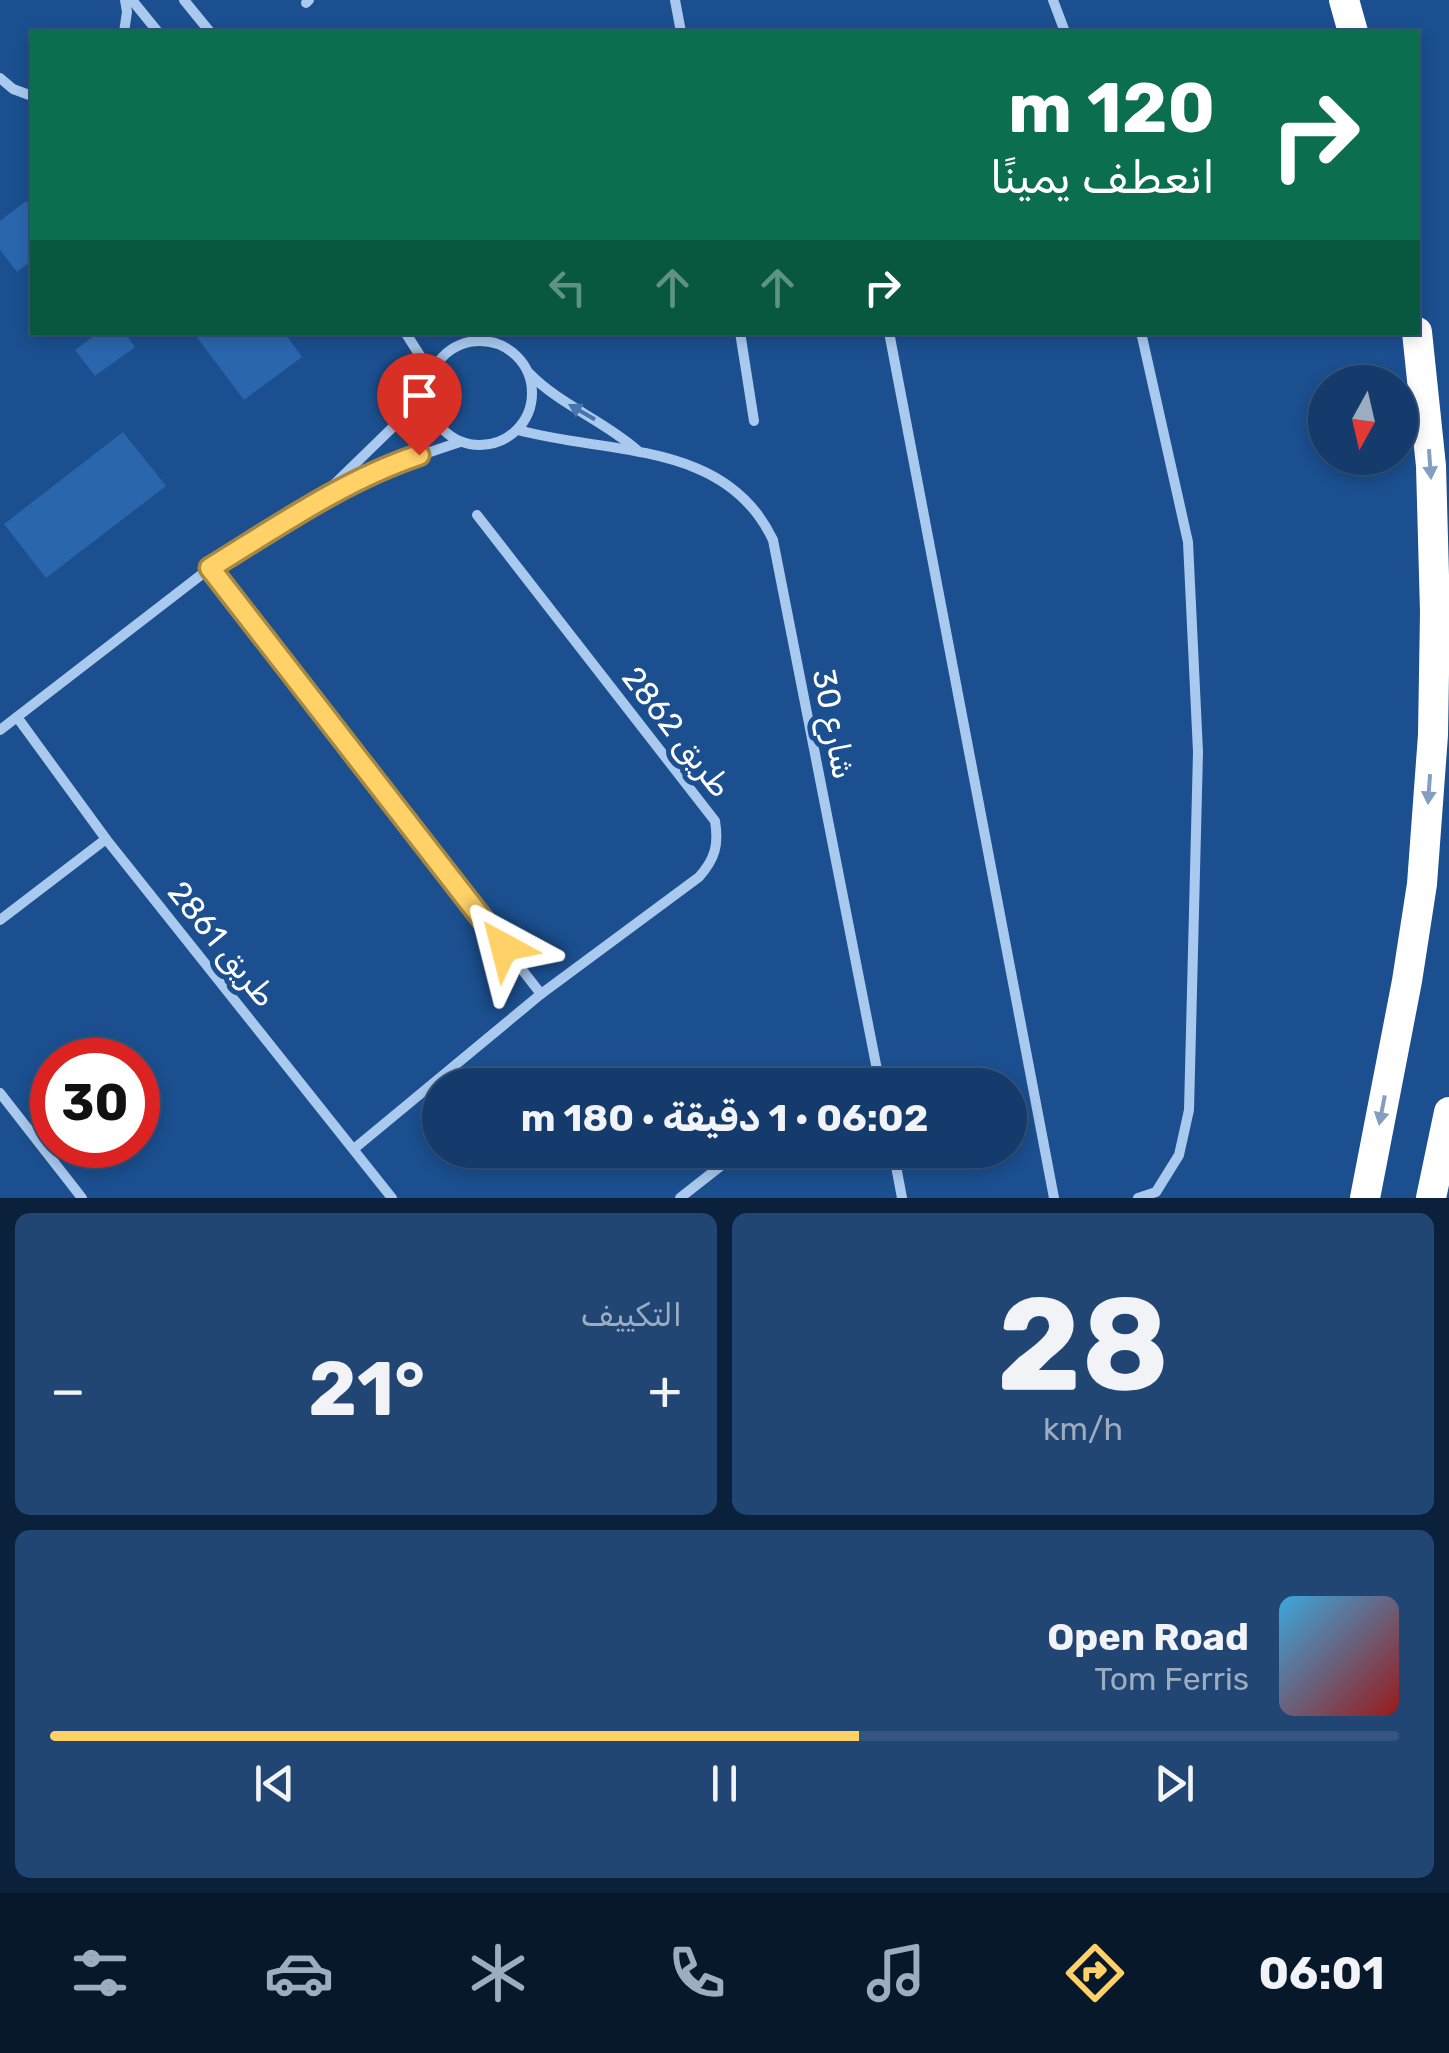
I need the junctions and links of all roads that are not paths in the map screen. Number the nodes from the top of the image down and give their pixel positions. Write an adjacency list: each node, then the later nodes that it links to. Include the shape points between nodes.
1 (129, 0): 6 (street); 7 (street)
2 (184, 0): 8 (street)
3 (675, 0): 9 (street)
4 (1053, 0): 10 (street)
5 (1344, 0): 11 (highway)
6 (124, 30)
7 (156, 30)
8 (208, 30)
9 (681, 30)
10 (1064, 30)
11 (1352, 30)
12 (0, 78): 13 (street)
13 (30, 95)
14 (407, 335): 21 (street)
15 (740, 335): 23 (street)
16 (890, 335): 45 (street)
17 (1143, 335): 46 (street, via 1188,542 1198,752 1190,1110 1179,1155 1156,1192)
18 (1417, 335): 47 (highway, one-way to 47, via 1431,466 1433,735 1408,981)
19 (476, 337): 20 (street, شارع 30, via 509,350); 21 (street, شارع 30, via 442,356)
20 (528, 373): 24 (street, via 533,393); 26 (street, شارع 30, one-way to 20)
21 (431, 374): 22 (street)
22 (427, 394): 25 (street, via 443,431); 27 (street)
23 (754, 421)
24 (518, 430): 25 (street, via 501,442); 26 (street, شارع 30)
25 (460, 442): 27 (street, via 394,464)
26 (637, 450): 35 (street, شارع 30, via 734,488 773,540)
27 (313, 505): 29 (street)
28 (477, 514): 34 (street, طريق 2862, via 714,820 717,836 700,878)
29 (210, 568): 30 (street); 34 (street)
30 (17, 717): 31 (street); 32 (street, طريق 2861)
31 (0, 730)
32 (106, 839): 33 (street); 38 (street, طريق 2861)
33 (0, 920)
34 (541, 994): 38 (street, طريق 2862)
35 (877, 1068)
36 (0, 1093): 41 (street)
37 (1449, 1112): 48 (highway)
38 (354, 1148): 42 (street, طريق 2861)
39 (718, 1168): 43 (street)
40 (896, 1168): 44 (street)
41 (82, 1198)
42 (392, 1198)
43 (680, 1198)
44 (902, 1198)
45 (1054, 1198)
46 (1138, 1198)
47 (1364, 1198)
48 (1431, 1198)

